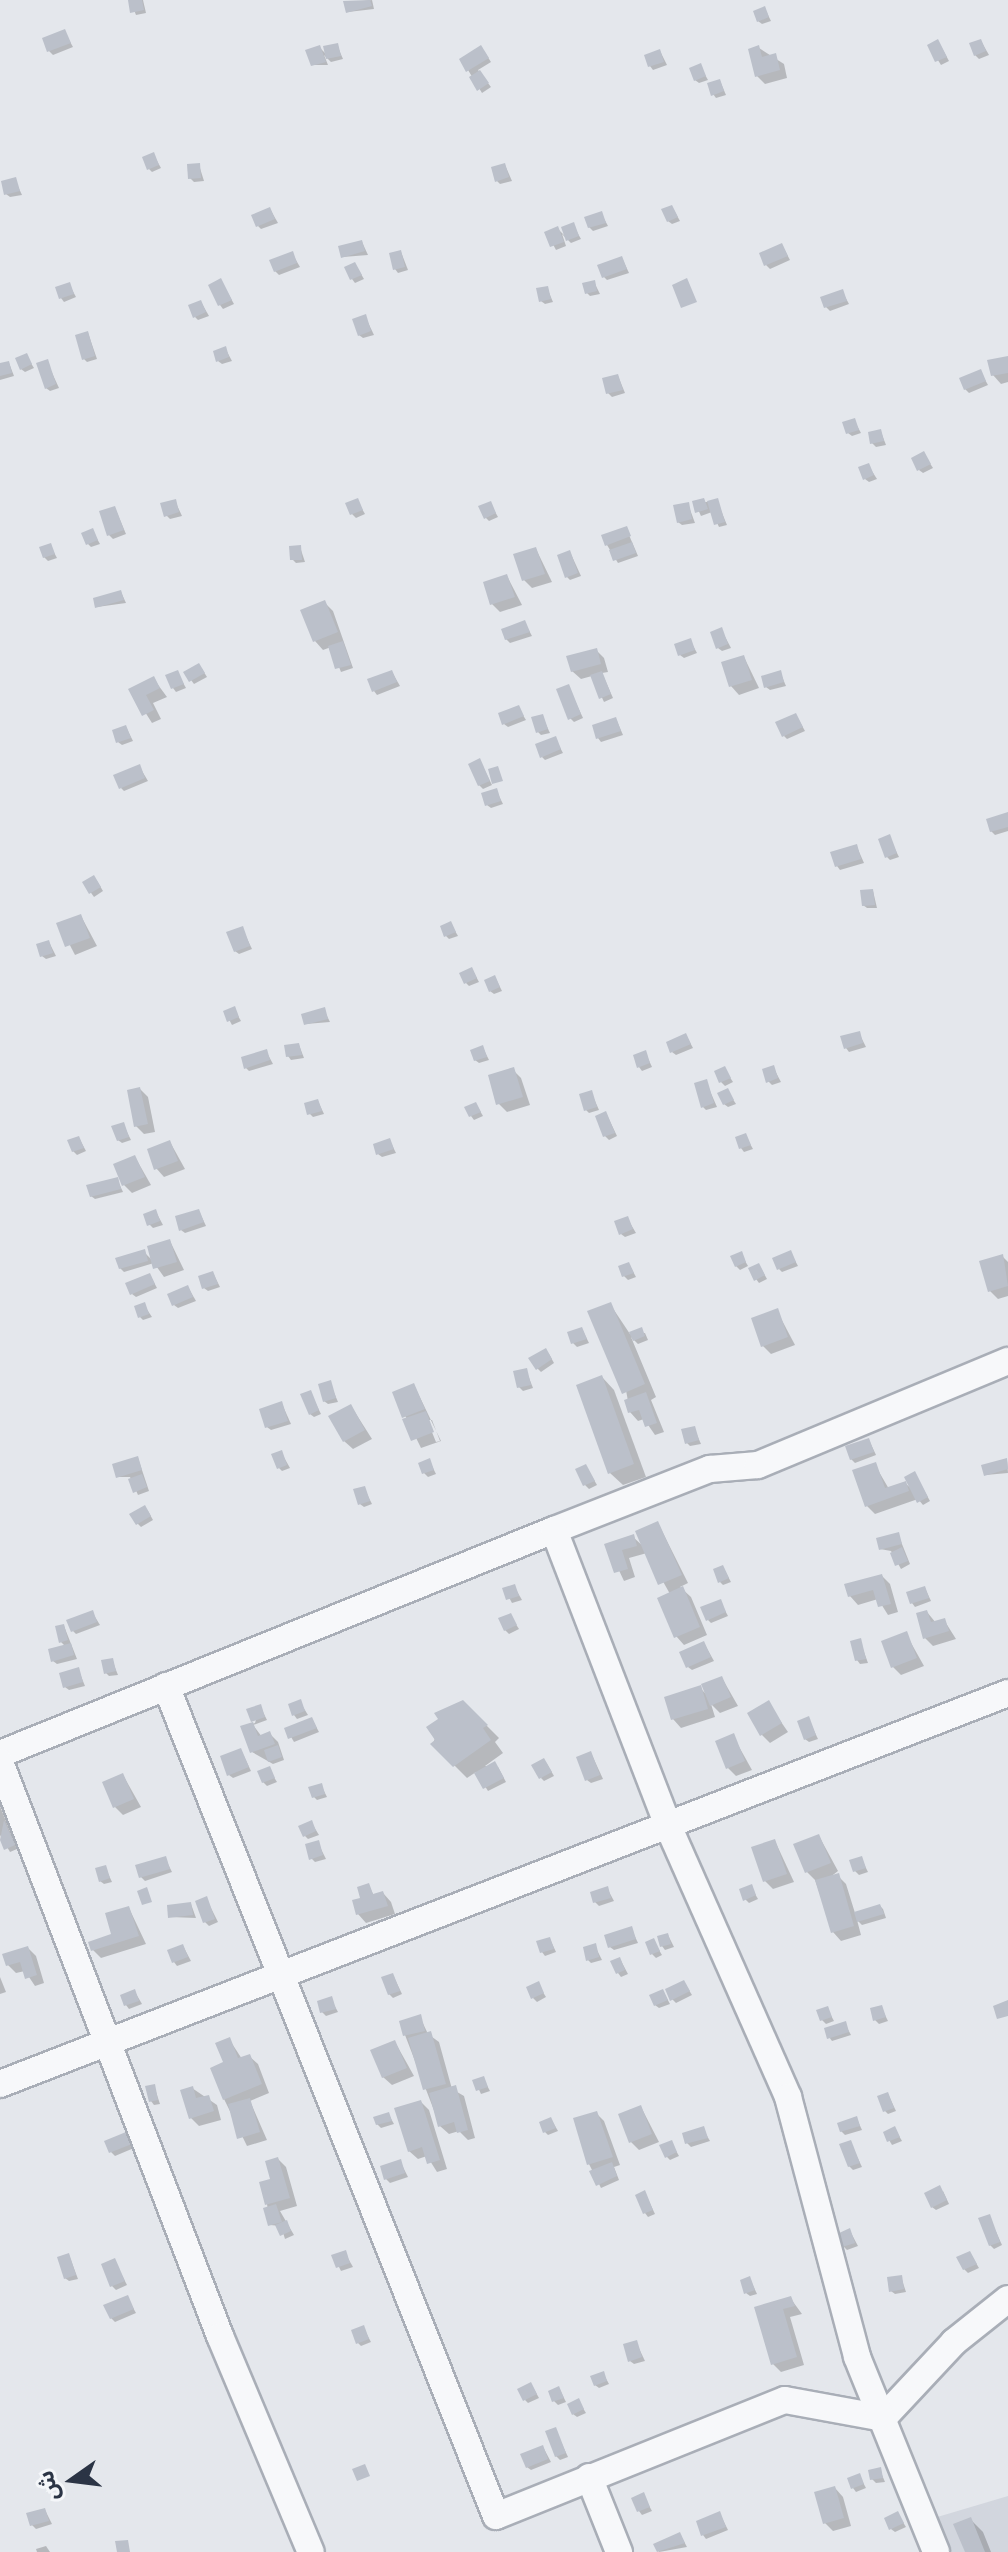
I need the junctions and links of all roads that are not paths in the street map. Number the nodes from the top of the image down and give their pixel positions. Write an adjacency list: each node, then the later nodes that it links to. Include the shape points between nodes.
1 (1008, 1361): 2 (street, via 758,1465 710,1469)
2 (554, 1530): 3 (street); 7 (street)
3 (166, 1686): 5 (street); 8 (street)
4 (1008, 1693): 7 (street)
5 (0, 1754)
6 (0, 1762): 9 (street)
7 (669, 1828): 8 (street); 12 (street, via 788,2097 857,2357)
8 (278, 1975): 9 (street); 13 (street, via 496,2516)
9 (109, 2042): 10 (street); 14 (street, via 220,2336)
10 (0, 2084)
11 (1008, 2299): 12 (street, via 954,2342)
12 (883, 2418): 13 (street, via 785,2400); 16 (street)
13 (589, 2477): 15 (street)
14 (311, 2552)
15 (619, 2552)
16 (936, 2552)

